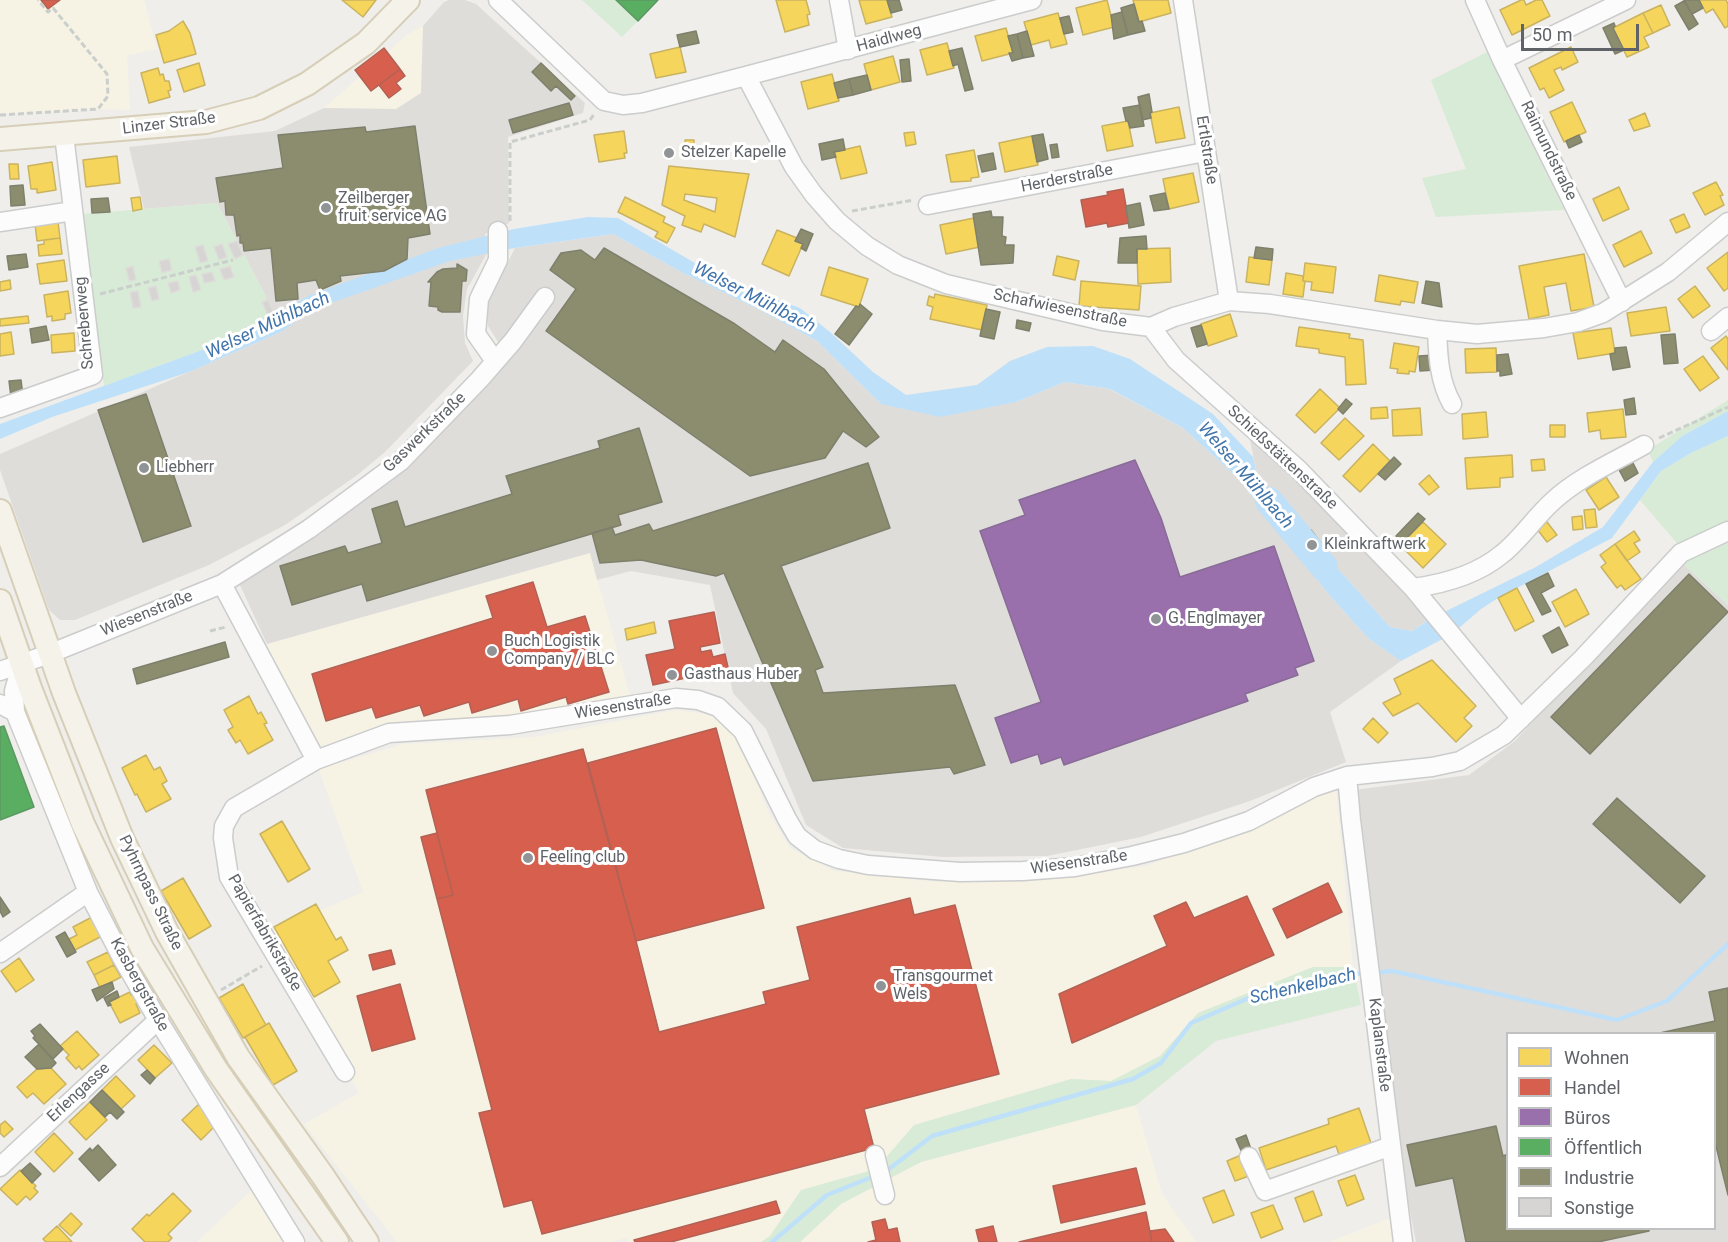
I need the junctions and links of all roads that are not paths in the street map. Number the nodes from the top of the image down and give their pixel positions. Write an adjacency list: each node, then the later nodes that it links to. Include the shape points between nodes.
1 (408, 0): 11 (main road, Linzer Straße, via 366,43 307,84 259,108 206,122)
2 (498, 0): 10 (street, via 604,101 642,103)
3 (839, 0): 8 (street)
4 (1032, 0): 8 (street, Haidlweg)
5 (1183, 0): 13 (street, Ertlstraße)
6 (1475, 0): 9 (street, Raimundstraße)
7 (1626, 0): 9 (street)
8 (848, 50): 10 (street, Haidlweg)
9 (1503, 60): 21 (street, Raimundstraße)
10 (746, 76): 23 (street, Schafwiesenstraße, via 794,167 814,195 837,221 897,265 946,284 1054,311)
11 (64, 135): 12 (main road, Linzer Straße); 15 (street, Schreberweg)
12 (0, 139)
13 (1205, 152): 14 (street, Herderstraße); 20 (street, Ertlstraße)
14 (928, 205)
15 (73, 211): 16 (street); 28 (street, Schreberweg, via 93,375)
16 (0, 222)
17 (1728, 222): 21 (street, Schafwiesenstraße, via 1668,272)
18 (498, 231): 26 (street, via 498,260 479,299 476,334)
19 (545, 297): 26 (street, Gaswerkstraße)
20 (1229, 301): 23 (street, Schafwiesenstraße); 24 (street, Schafwiesenstraße)
21 (1622, 302): 24 (street, Schafwiesenstraße, via 1578,322 1544,328 1477,334)
22 (1728, 317): 25 (street)
23 (1151, 327): 33 (street, Schießstättenstraße, via 1176,360 1298,469)
24 (1437, 330): 27 (street, via 1443,388)
25 (1711, 332)
26 (495, 361): 32 (street, Gaswerkstraße, via 401,461 309,529)
27 (1452, 404)
28 (0, 408)
29 (1644, 445): 33 (street, via 1554,500 1503,554 1483,568 1435,585)
30 (0, 511): 35 (main road, Pyhrnpass Straße)
31 (1728, 531): 39 (street, via 1681,553)
32 (222, 584): 35 (street, Wiesenstraße); 40 (street)
33 (1413, 588): 39 (street, Schießstättenstraße)
34 (0, 600): 36 (main road, Pyhrnpass Straße)
35 (49, 654): 36 (street, Wiesenstraße); 50 (main road, Pyhrnpass Straße, via 122,838 167,932 238,1057)
36 (22, 663): 37 (street, Wiesenstraße); 38 (street, Kasbergstraße); 51 (main road, Pyhrnpass Straße, via 83,824 142,948 216,1069)
37 (0, 671)
38 (7, 708): 42 (street, Kasbergstraße)
39 (1521, 719): 41 (street, via 1504,735 1460,761)
40 (316, 760): 41 (street, Wiesenstraße, via 389,733 510,725 676,698 698,700 718,707 743,731 797,836 815,849 868,865 960,872 1075,867 1132,856 1249,821 1314,787); 45 (street, Papierfabrikstraße, via 236,806 224,826 225,858 229,877)
41 (1347, 776): 46 (street, Kaplanstraße)
42 (88, 892): 43 (street); 44 (street, Kasbergstraße)
43 (0, 953)
44 (158, 1020): 49 (street, Erlengasse); 53 (street, Kasbergstraße)
45 (345, 1072)
46 (1391, 1146): 48 (street, via 1265,1191); 58 (street, Kaplanstraße)
47 (875, 1155): 52 (street)
48 (1249, 1157)
49 (0, 1167)
50 (323, 1176): 56 (main road, Pyhrnpass Straße); 57 (main road)
51 (306, 1196): 54 (main road); 55 (main road, Pyhrnpass Straße)
52 (885, 1196)
53 (295, 1242)
54 (324, 1242)
55 (337, 1242)
56 (367, 1242)
57 (382, 1242)
58 (1403, 1242)

